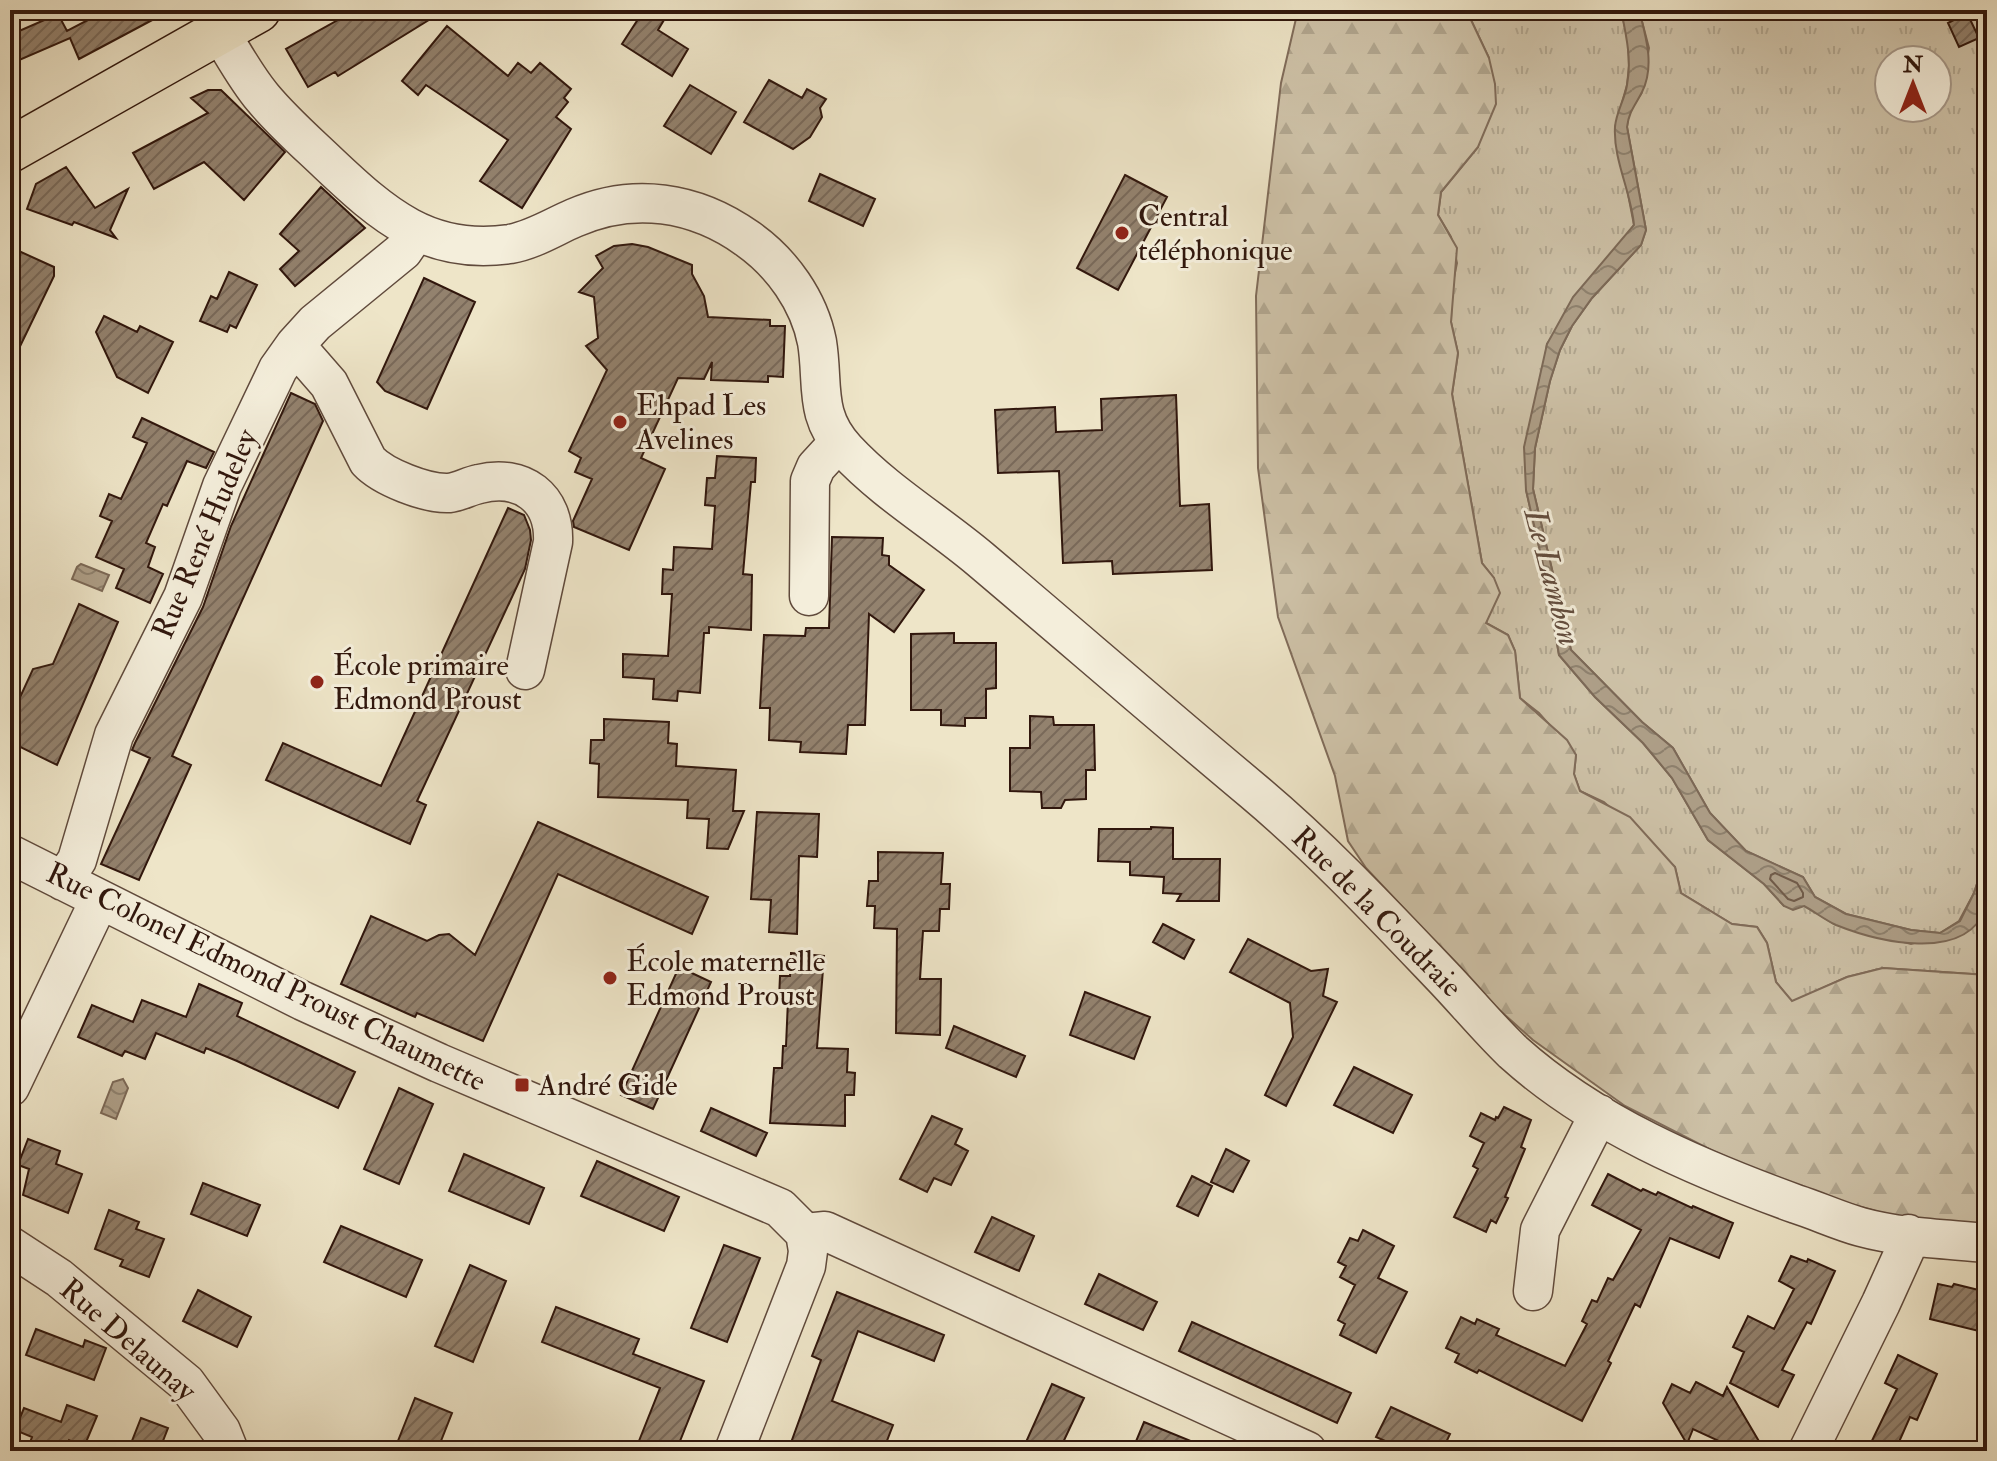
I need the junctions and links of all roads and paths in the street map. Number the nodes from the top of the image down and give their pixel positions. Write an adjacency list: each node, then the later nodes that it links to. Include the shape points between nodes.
1 (258, 10): 2 (main road)
2 (219, 31): 3 (main road); 4 (street, Rue de la Coudraie, via 282,119 365,198)
3 (10, 150)
4 (416, 232): 5 (street, Rue René Hudeley, via 403,251); 6 (street, Rue de la Coudraie, via 459,244 509,244 594,210 648,201 723,224 748,239 794,287 816,340 820,397)
5 (295, 345): 8 (street, via 329,384 376,469 448,493 498,481 515,484 545,502 554,525 553,542); 10 (street, Rue René Hudeley, via 234,460 183,597 123,713 77,860)
6 (838, 443): 7 (street, via 810,481); 13 (street, Rue de la Coudraie, via 1267,803 1336,865 1514,1052)
7 (809, 596)
8 (525, 670)
9 (10, 854): 10 (street, Rue Colonel Edmond Proust Chaumette)
10 (63, 881): 11 (street, Rue Colonel Edmond Proust Chaumette)
11 (99, 901): 12 (street); 14 (street, Rue Colonel Edmond Proust Chaumette, via 439,1063 780,1208)
12 (10, 1087)
13 (1599, 1114): 15 (street, Rue de la Coudraie, via 1715,1175 1866,1229); 18 (street, via 1540,1230)
14 (805, 1233): 19 (street, via 825,1231); 21 (street, via 806,1266)
15 (1908, 1234): 16 (street, Rue de la Coudraie); 23 (street, via 1881,1303)
16 (1987, 1243)
17 (10, 1246): 20 (street, Rue Delaunay, via 59,1278 186,1383)
18 (1533, 1291)
19 (1237, 1437): 22 (street)
20 (229, 1451)
21 (734, 1451)
22 (1307, 1451)
23 (1808, 1451)

